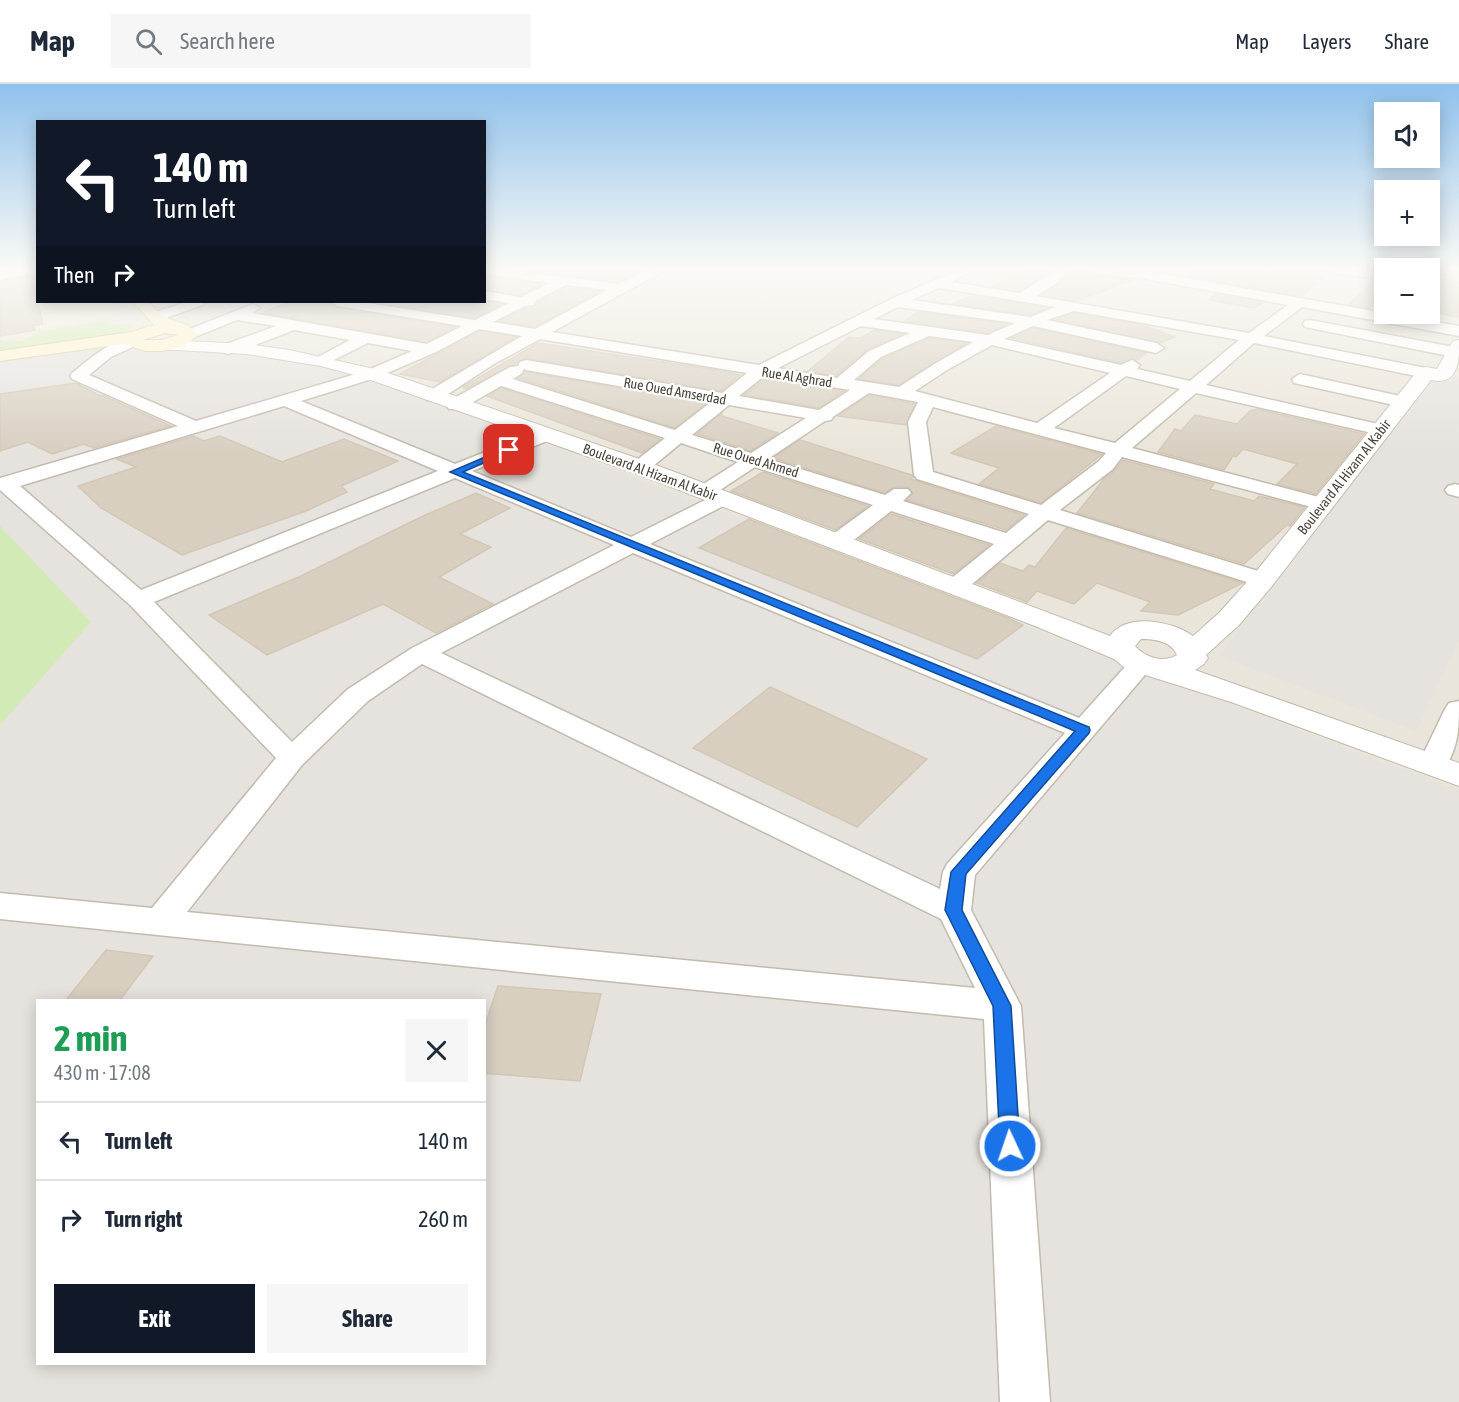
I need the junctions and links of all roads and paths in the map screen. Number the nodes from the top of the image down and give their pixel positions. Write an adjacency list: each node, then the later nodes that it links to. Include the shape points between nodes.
1 (137, 331): 25 (main road)
2 (181, 331): 19 (main road)
3 (189, 331): 19 (street)
4 (281, 331): 27 (street)
5 (319, 331): 21 (street)
6 (465, 331): 29 (street)
7 (515, 331): 20 (street, Rue Al Aghrad)
8 (542, 331): 20 (street)
9 (841, 331): 36 (street)
10 (924, 331): 11 (street)
11 (927, 331): 24 (street); 41 (street, via 875,354)
12 (1009, 331): 24 (street)
13 (1074, 331): 28 (street)
14 (1180, 331): 28 (street)
15 (1215, 331): 22 (street)
16 (1261, 331): 22 (street)
17 (1333, 331): 32 (street)
18 (1409, 331): 32 (street)
19 (184, 332): 25 (main road); 26 (main road); 27 (street, Boulevard Al Hizam Al Kabir)
20 (535, 334): 23 (street, Rue Al Aghrad); 34 (street)
21 (364, 338): 29 (street); 33 (street)
22 (1251, 338): 30 (street); 43 (street)
23 (571, 339): 35 (street); 36 (street, Rue Al Aghrad)
24 (990, 340): 37 (street); 44 (street, via 942,364)
25 (133, 341): 26 (main road); 31 (main road); 53 (street, via 105,354 78,376)
26 (165, 345): 27 (street, Boulevard Al Hizam Al Kabir)
27 (238, 348): 33 (street, Boulevard Al Hizam Al Kabir)
28 (1156, 348): 37 (street)
29 (429, 349): 34 (street); 38 (street)
30 (1322, 354): 32 (street); 39 (street)
31 (0, 356)
32 (1451, 357): 49 (street, Boulevard Al Hizam Al Kabir)
33 (322, 361): 38 (street, Boulevard Al Hizam Al Kabir)
34 (488, 361): 45 (street)
35 (525, 365): 40 (street); 47 (street, Rue Oued Amserdad)
36 (760, 371): 41 (street, Rue Al Aghrad); 47 (street)
37 (1123, 371): 43 (street); 54 (street)
38 (372, 374): 45 (street, Boulevard Al Hizam Al Kabir); 46 (street)
39 (1300, 379): 49 (street); 51 (street)
40 (500, 380): 50 (street); 57 (street, Rue Oued Ahmed)
41 (841, 383): 42 (street, Rue Al Aghrad)
42 (866, 387): 44 (street, Rue Al Aghrad); 52 (street)
43 (1195, 387): 51 (street); 58 (street)
44 (902, 393): 48 (street, Rue Al Aghrad)
45 (433, 396): 50 (street, Boulevard Al Hizam Al Kabir)
46 (284, 400): 53 (street); 61 (street)
47 (724, 400): 52 (street, Rue Oued Amserdad); 57 (street)
48 (928, 400): 54 (street, Rue Al Aghrad); 62 (street, via 917,422)
49 (1403, 402): 55 (street, Boulevard Al Hizam Al Kabir)
50 (455, 405): 56 (street, Boulevard Al Hizam Al Kabir)
51 (1271, 405): 55 (street)
52 (825, 416): 59 (street)
53 (195, 427): 63 (street)
54 (1040, 429): 58 (street, Rue Al Aghrad)
55 (1381, 430): 66 (street, Boulevard Al Hizam Al Kabir)
56 (545, 435): 60 (street, Boulevard Al Hizam Al Kabir); 61 (street)
57 (677, 437): 59 (street, Rue Oued Ahmed); 60 (street)
58 (1118, 450): 66 (street, Rue Al Aghrad); 67 (street, via 1106,465)
59 (754, 459): 64 (street); 65 (street, Rue Oued Ahmed)
60 (640, 467): 64 (street, Boulevard Al Hizam Al Kabir)
61 (455, 472): 70 (street); 73 (street)
62 (924, 475): 65 (street); 67 (street)
63 (3, 484): 73 (street)
64 (713, 495): 68 (street, Boulevard Al Hizam Al Kabir); 70 (street)
65 (889, 502): 68 (street); 69 (street, Rue Oued Ahmed)
66 (1323, 504): 71 (street, Boulevard Al Hizam Al Kabir)
67 (1045, 513): 69 (street); 71 (street)
68 (837, 542): 72 (street, Boulevard Al Hizam Al Kabir)
69 (1011, 542): 72 (street)
70 (632, 546): 76 (street); 80 (street)
71 (1263, 580): 74 (street, Boulevard Al Hizam Al Kabir)
72 (956, 586): 75 (street, Boulevard Al Hizam Al Kabir, via 1045,620)
73 (138, 600): 81 (street)
74 (1229, 619): 75 (street); 77 (street, Boulevard Al Hizam Al Kabir)
75 (1144, 649): 77 (street, Boulevard Al Hizam Al Kabir, via 1178,668); 78 (street, Boulevard Al Hizam Al Kabir); 80 (street)
76 (421, 653): 81 (street, via 358,695); 84 (street)
77 (1192, 655): 78 (street, via 1202,670)
78 (1242, 694): 82 (street)
79 (1459, 709): 82 (street)
80 (1084, 730): 84 (street, via 959,872)
81 (292, 758): 85 (street)
82 (1446, 770)
83 (0, 906): 85 (street)
84 (954, 910): 86 (street)
85 (160, 922): 86 (street)
86 (1002, 1006): 87 (street)
87 (1025, 1402)

